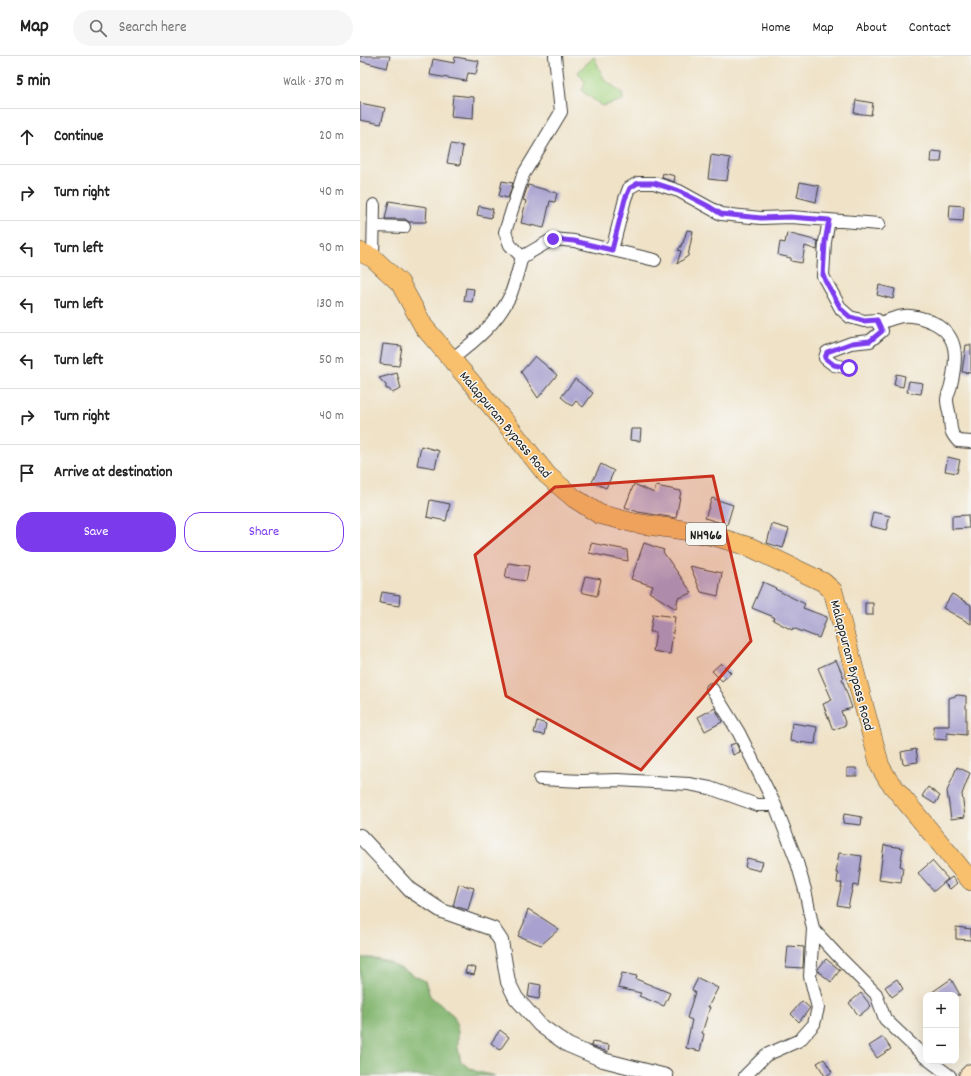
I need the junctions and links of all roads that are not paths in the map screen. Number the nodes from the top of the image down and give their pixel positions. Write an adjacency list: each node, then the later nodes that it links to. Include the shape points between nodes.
1 (555, 56): 9 (street, via 561,112 524,175 505,232 510,245)
2 (374, 205): 5 (street)
3 (829, 220): 4 (street); 7 (street, via 721,214 679,191 654,183 638,183 630,188 625,199); 11 (street, via 823,276 841,309 850,317 864,321 877,320)
4 (879, 224)
5 (374, 226): 6 (street); 8 (street)
6 (404, 227)
7 (612, 250): 9 (street, via 553,239); 10 (street)
8 (366, 255): 12 (highway, Malappuram Bypass Road / NH966, via 400,283 424,327)
9 (522, 257): 12 (street, via 510,296 496,319 478,339)
10 (655, 260)
11 (878, 324): 13 (street, via 882,331 870,341 852,343 827,352 825,358 834,365); 14 (street, via 906,315 919,316 937,324 948,333 954,345 956,361 947,400 951,433 958,441)
12 (452, 359): 19 (highway, Malappuram Bypass Road / NH966, via 547,475 598,514 634,523 718,537 750,547 823,582 833,592 880,766 888,780)
13 (849, 368)
14 (971, 442)
15 (712, 689): 17 (street, via 739,733)
16 (540, 779): 17 (street, via 689,784 710,788 757,805)
17 (775, 805): 20 (street, via 796,859)
18 (360, 836): 24 (street, via 410,890 442,911 493,929 501,941 508,982 516,998 540,1025 568,1045 603,1060)
19 (971, 881)
20 (813, 929): 21 (street, via 876,994 885,1019); 25 (street, via 810,976 818,1008 814,1024 800,1040 766,1055)
21 (923, 1055)
22 (934, 1064): 26 (street)
23 (971, 1072): 27 (main road)
24 (666, 1076)
25 (745, 1076)
26 (950, 1076)
27 (967, 1076)

